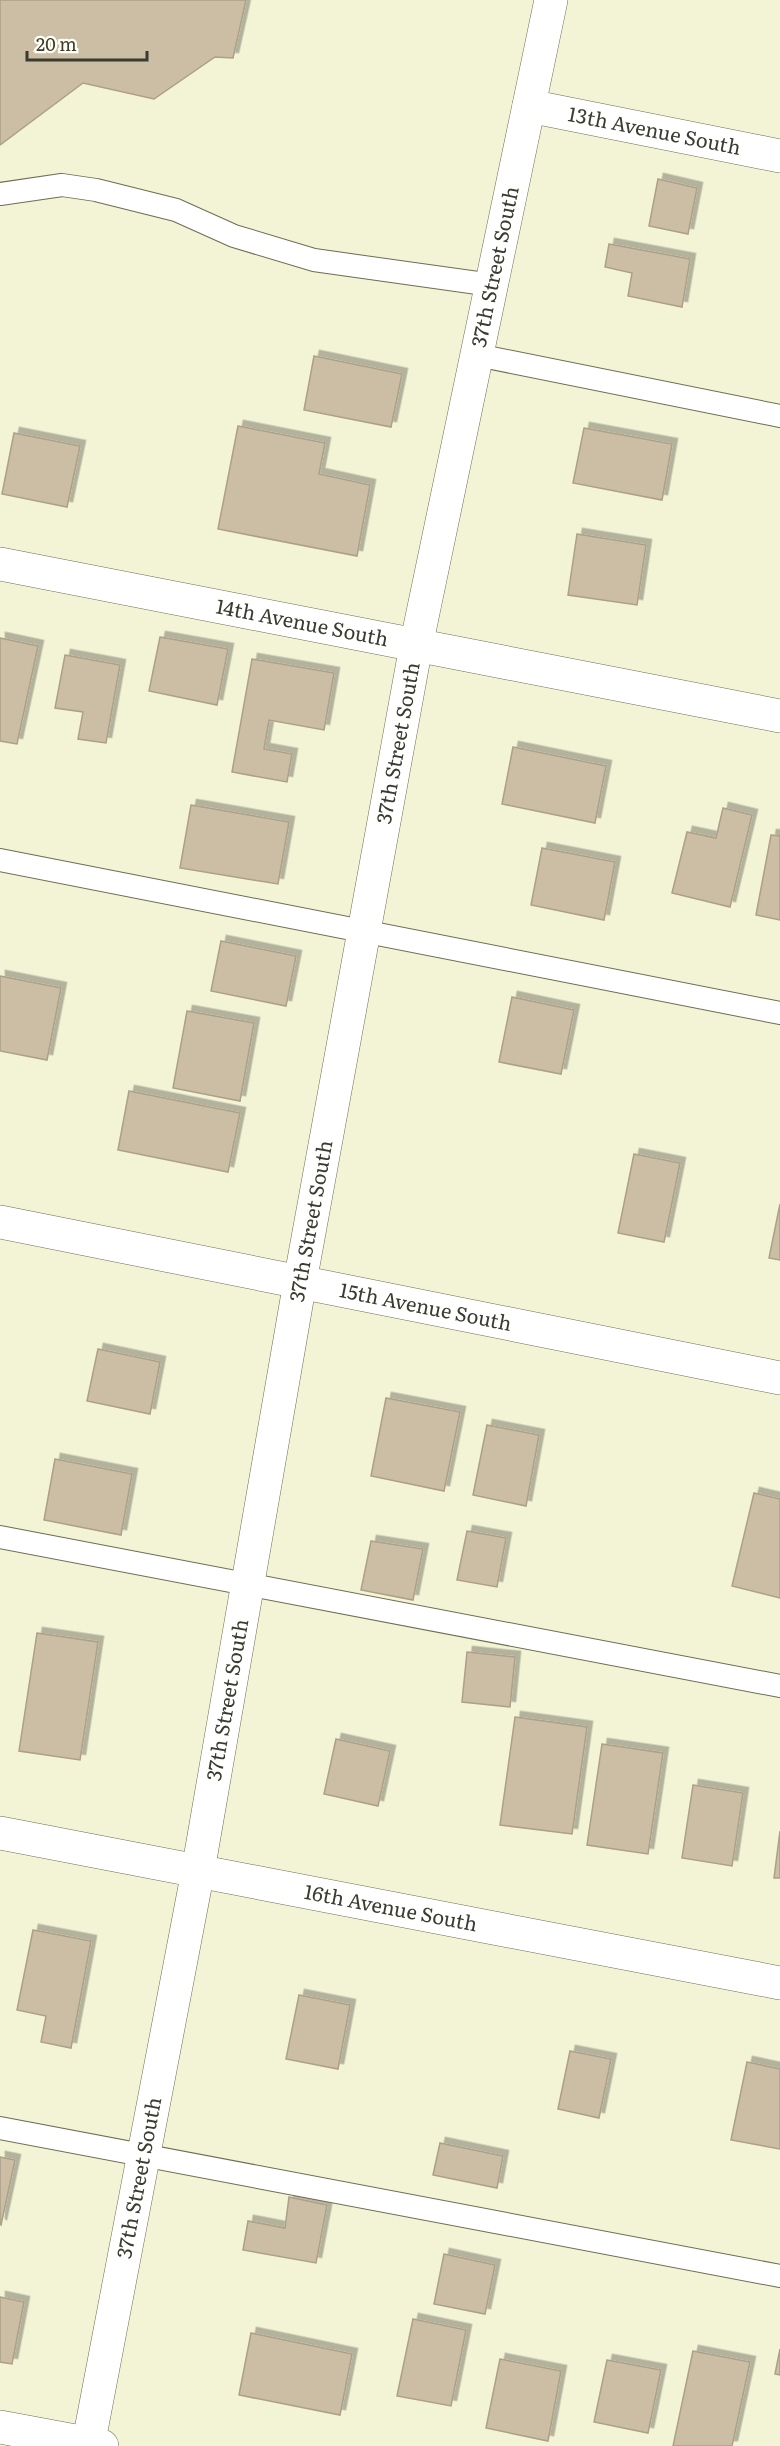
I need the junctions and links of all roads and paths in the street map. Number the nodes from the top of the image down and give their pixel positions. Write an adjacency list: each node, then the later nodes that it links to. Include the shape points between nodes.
1 (551, 0): 2 (street, 37th Street South)
2 (529, 106): 3 (street, 13th Avenue South); 5 (street, 37th Street South)
3 (780, 156)
4 (0, 194): 5 (lane, via 62,185 96,190 176,210 234,236 314,260)
5 (492, 285): 6 (street, 37th Street South)
6 (477, 355): 7 (lane); 9 (street, 37th Street South)
7 (780, 416)
8 (0, 564): 9 (street, 14th Avenue South)
9 (416, 646): 10 (street, 14th Avenue South); 12 (street, 37th Street South)
10 (780, 716)
11 (0, 860): 12 (lane)
12 (364, 932): 13 (lane); 15 (street, 37th Street South)
13 (780, 1012)
14 (0, 1222): 15 (street, 15th Avenue South)
15 (300, 1282): 16 (street, 15th Avenue South); 18 (street, 37th Street South)
16 (780, 1378)
17 (0, 1537): 18 (lane)
18 (248, 1584): 19 (lane); 21 (street, 37th Street South)
19 (780, 1686)
20 (0, 1833): 21 (street, 16th Avenue South)
21 (198, 1871): 22 (street, 16th Avenue South); 24 (street, 37th Street South)
22 (780, 1983)
23 (0, 2127): 24 (lane)
24 (144, 2156): 25 (lane); 27 (street, 37th Street South)
25 (780, 2277)
26 (0, 2427): 27 (street)
27 (93, 2445)

